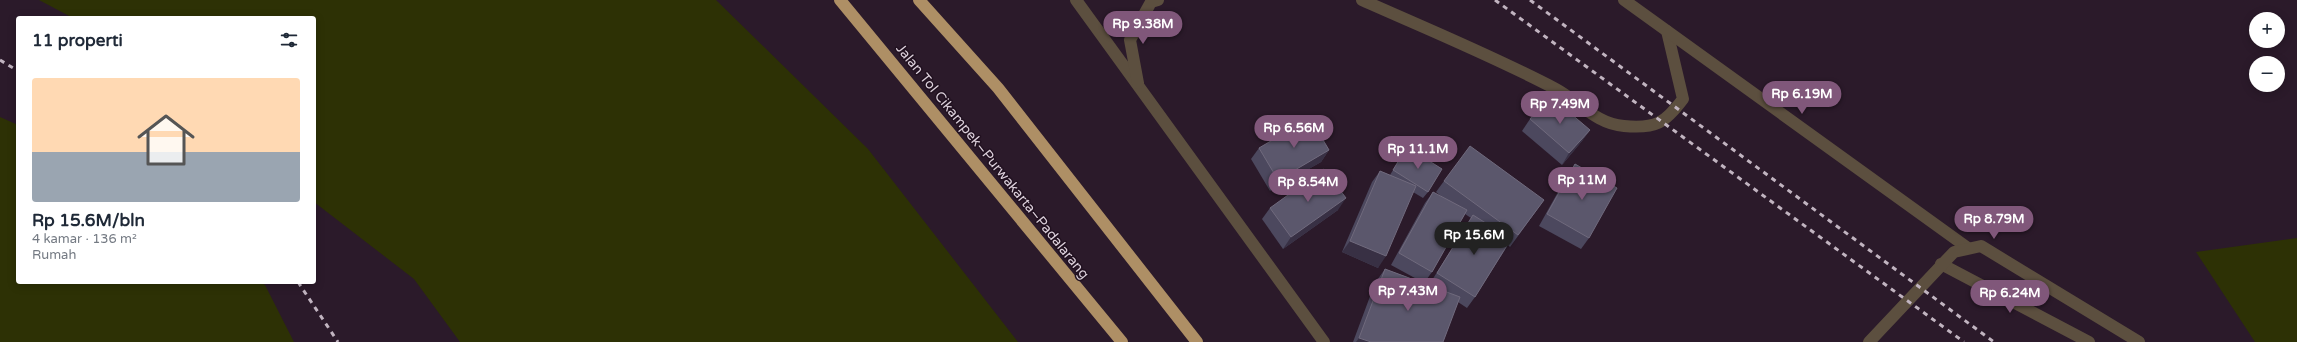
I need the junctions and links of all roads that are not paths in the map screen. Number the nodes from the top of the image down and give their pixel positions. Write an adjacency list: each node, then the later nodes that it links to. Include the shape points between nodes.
1 (840, 0): 11 (highway, Jalan Tol Cikampek–Purwakarta–Padalarang)
2 (919, 0): 12 (highway, via 998,88)
3 (1076, 0): 8 (street)
4 (1158, 0): 8 (street, via 1151,2 1130,40)
5 (1362, 0): 7 (street, via 1458,42 1557,90 1601,121 1624,126 1649,126 1669,118 1684,99)
6 (1624, 0): 7 (street)
7 (1667, 32): 9 (street)
8 (1138, 86): 13 (street)
9 (1968, 248): 10 (street, via 1954,252); 16 (street, via 1980,246)
10 (1941, 264): 14 (street); 15 (street)
11 (1122, 342)
12 (1197, 342)
13 (1324, 342)
14 (1869, 342)
15 (2089, 342)
16 (2139, 342)

